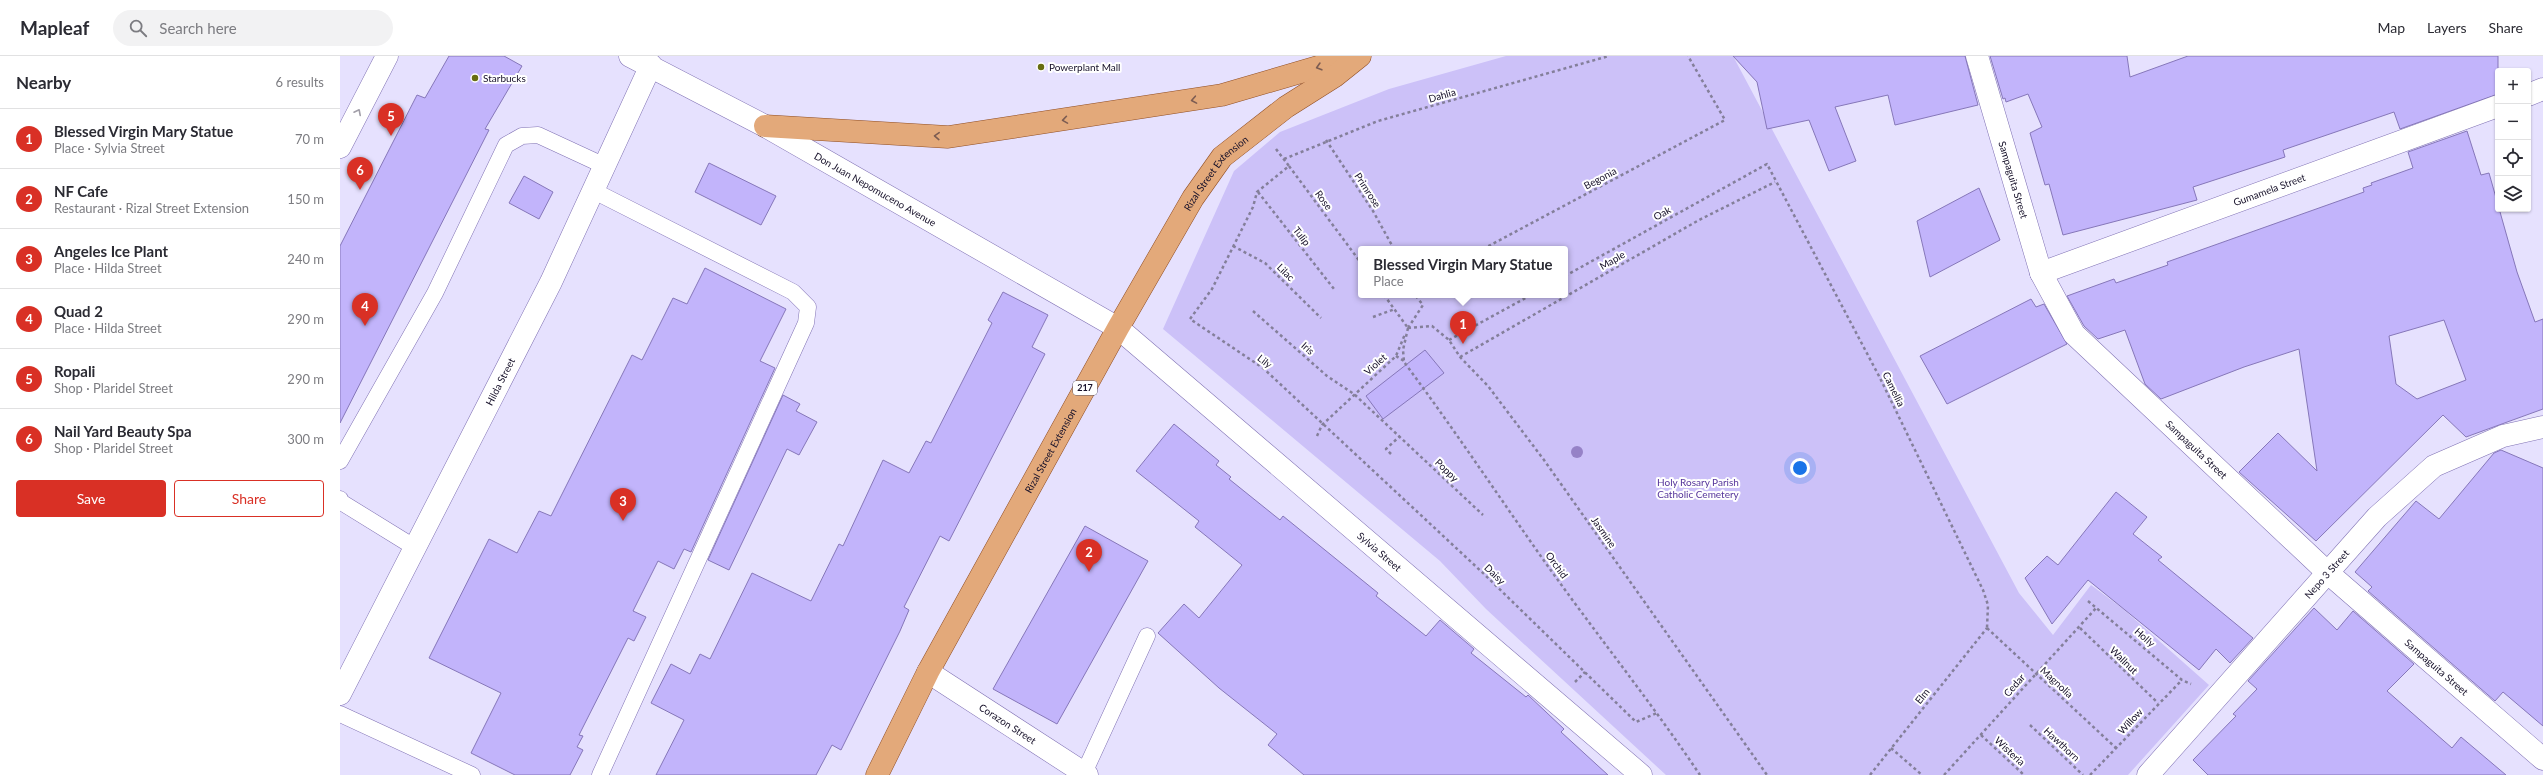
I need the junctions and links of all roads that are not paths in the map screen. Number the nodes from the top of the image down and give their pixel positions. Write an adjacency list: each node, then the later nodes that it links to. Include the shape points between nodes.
1 (387, 56): 11 (street, one-way to 1)
2 (630, 56): 6 (street, Don Juan Nepomuceno Avenue)
3 (1357, 56): 10 (main road, one-way to 10, via 1222,95 948,137)
4 (1360, 56): 15 (main road, Rizal Street Extension / 217, via 1335,76 1286,107 1222,157 1194,198)
5 (1977, 56): 14 (street, Sampaguita Street)
6 (651, 65): 10 (street, Don Juan Nepomuceno Avenue); 12 (street, Hilda Street)
7 (2543, 89): 8 (street)
8 (2531, 94)
9 (2495, 107): 14 (street, Gumamela Street)
10 (764, 126): 15 (street, Don Juan Nepomuceno Avenue)
11 (340, 147)
12 (605, 166): 13 (street, Hilda Street); 17 (lane, via 538,135 522,136 506,145 438,287)
13 (594, 191): 19 (street, Hilda Street, via 551,282); 28 (lane, via 793,292 808,307 806,323)
14 (2040, 273): 20 (street, Sampaguita Street, via 2074,334)
15 (1118, 328): 22 (main road, Rizal Street Extension / 217); 30 (street, Sylvia Street)
16 (2543, 427): 20 (street, Nepo 3 Street, via 2503,436 2434,466 2377,517)
17 (340, 461)
18 (340, 499): 19 (lane)
19 (414, 547): 23 (street, Hilda Street)
20 (2328, 573): 25 (street, Sampaguita Street); 31 (street, Nepo 3 Street)
21 (1147, 636): 26 (lane)
22 (928, 672): 26 (street, Corazon Street); 29 (main road, Rizal Street Extension / 217)
23 (340, 694)
24 (340, 714): 27 (lane)
25 (2543, 759)
26 (1085, 774)
27 (472, 775)
28 (600, 775)
29 (877, 775)
30 (1641, 775)
31 (2148, 775)

